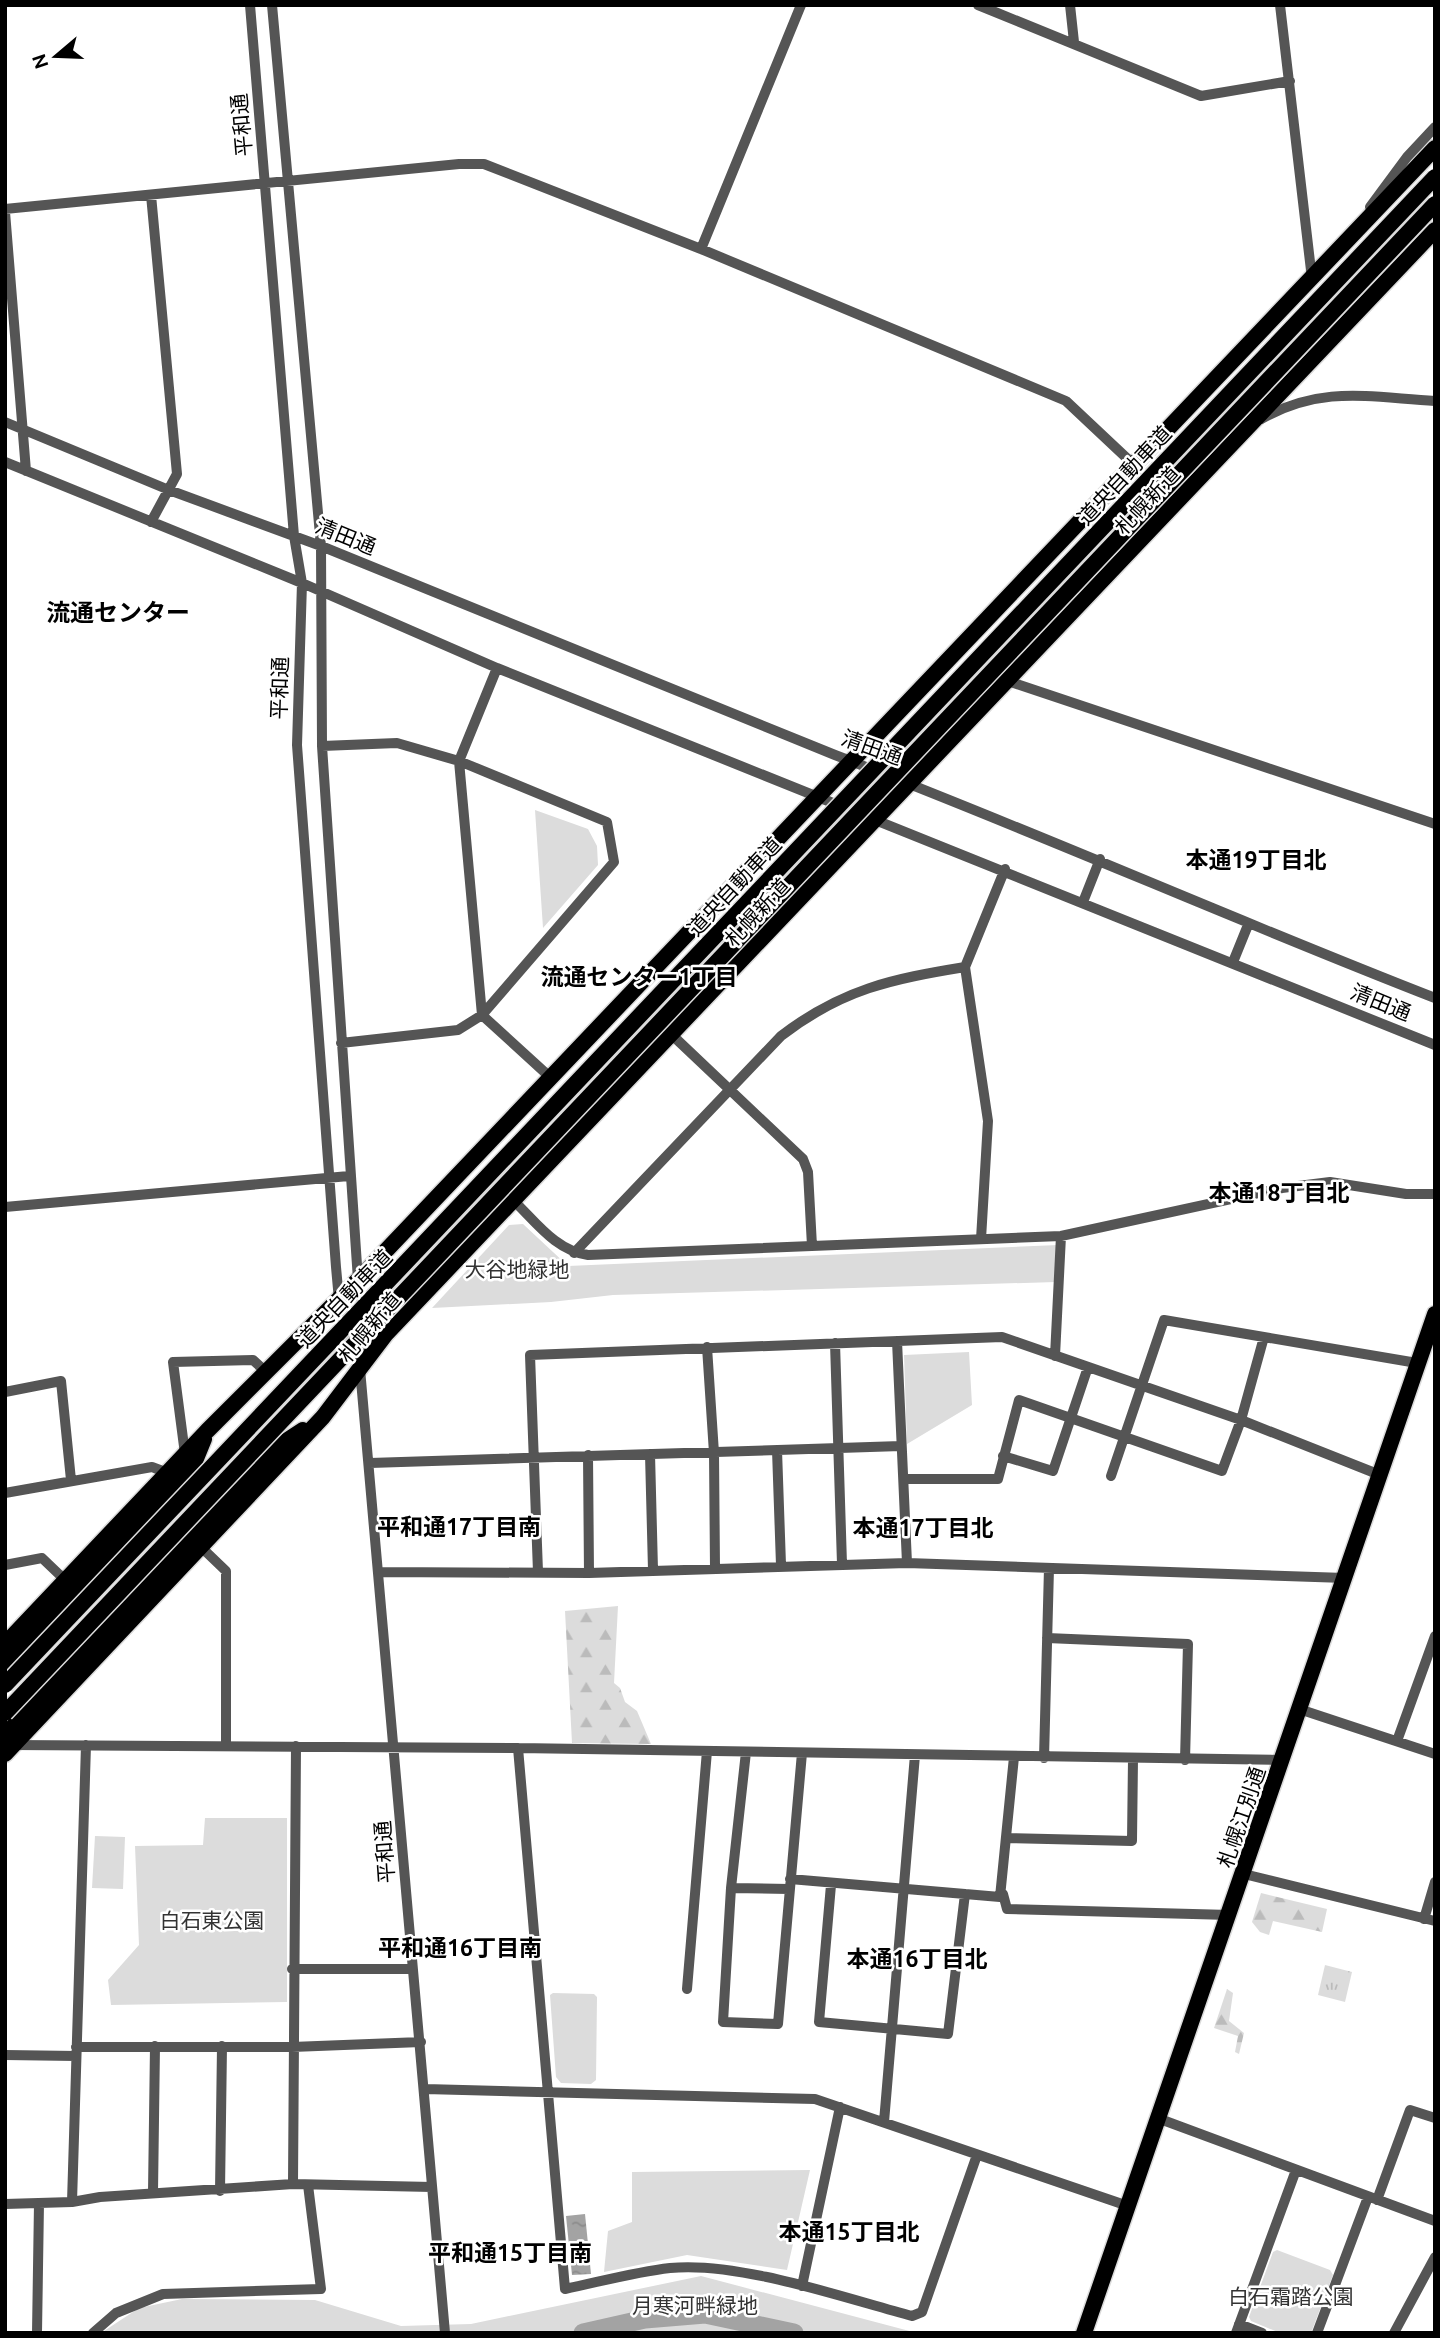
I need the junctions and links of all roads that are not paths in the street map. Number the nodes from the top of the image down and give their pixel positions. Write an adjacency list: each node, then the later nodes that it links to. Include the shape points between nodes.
1 (250, 5): 13 (street, 平和通)
2 (272, 5): 12 (street, 平和通)
3 (801, 5): 19 (street)
4 (978, 5): 7 (street)
5 (1070, 5): 7 (street)
6 (1280, 5): 8 (street)
7 (1074, 43): 8 (street, via 1201,96)
8 (1290, 81): 20 (street)
9 (1435, 127): 18 (street, via 1407,157)
10 (1435, 148): 18 (highway, 札幌新道)
11 (1435, 177): 119 (highway, 道央自動車道, bridge)
12 (290, 182): 13 (street); 19 (street, via 484,164); 32 (street, 平和通)
13 (267, 184): 14 (street); 31 (street, 平和通)
14 (151, 195): 16 (street); 28 (street, via 177,474)
15 (1435, 204): 121 (highway, 道央自動車道, bridge)
16 (5, 210): 24 (street)
17 (1435, 230): 23 (highway, 札幌新道)
18 (1342, 246): 20 (highway, 札幌新道)
19 (701, 249): 26 (street, via 1066,401)
20 (1312, 279): 26 (highway, 札幌新道)
21 (1435, 401): 23 (street, via 1324,396 1286,405)
22 (5, 422): 24 (street, 清田通)
23 (1246, 427): 29 (highway, 札幌新道)
24 (25, 430): 27 (street); 28 (street, 清田通)
25 (5, 462): 27 (street, 清田通)
26 (1134, 464): 29 (street); 39 (highway, 札幌新道)
27 (26, 471): 30 (street, 清田通)
28 (169, 490): 30 (street); 31 (street, 清田通)
29 (1174, 502): 36 (highway, 札幌新道)
30 (151, 522): 33 (street, 清田通)
31 (294, 536): 32 (street, 清田通); 33 (street, 平和通)
32 (321, 546): 34 (street, 平和通); 39 (street, 清田通)
33 (302, 583): 34 (street, 清田通); 58 (street, 平和通, via 297,745)
34 (323, 593): 35 (street, 清田通); 37 (street, 平和通)
35 (497, 668): 38 (street); 41 (street, 清田通)
36 (1005, 680): 40 (highway, 札幌新道); 43 (street)
37 (322, 746): 38 (street, via 397,743); 53 (street, 平和通)
38 (459, 761): 51 (street); 51 (street, via 607,822 614,862)
39 (850, 761): 40 (street, 清田通); 41 (highway, 札幌新道)
40 (910, 782): 42 (highway, 札幌新道); 44 (street, 清田通)
41 (819, 796): 42 (street, 清田通); 55 (highway, 札幌新道)
42 (876, 817): 45 (street, 清田通); 52 (highway, 札幌新道)
43 (1435, 824)
44 (1100, 859): 46 (street); 47 (street, 清田通)
45 (1004, 869): 46 (street, 清田通); 49 (street)
46 (1083, 902): 48 (street, 清田通)
47 (1248, 925): 48 (street); 50 (street, 清田通)
48 (1233, 962): 54 (street, 清田通)
49 (965, 967): 56 (street, via 878,983 836,999 781,1036); 63 (street, via 988,1121)
50 (1435, 998)
51 (482, 1015): 53 (street, via 458,1030); 55 (street)
52 (671, 1034): 56 (street); 60 (highway, 札幌新道)
53 (341, 1043): 57 (street, 平和通)
54 (1435, 1045)
55 (551, 1078): 66 (highway, 札幌新道)
56 (730, 1089): 64 (street, via 803,1159 808,1172); 65 (street)
57 (349, 1176): 58 (street); 66 (street, 平和通)
58 (330, 1178): 61 (street); 67 (street, 平和通)
59 (1435, 1194): 62 (street, via 1330,1182 1282,1188)
60 (513, 1200): 65 (street); 77 (highway, 札幌新道, via 386,1334)
61 (5, 1207)
62 (1062, 1236): 63 (street); 74 (street)
63 (981, 1239): 64 (street)
64 (812, 1246): 65 (street)
65 (573, 1253)
66 (359, 1280): 67 (highway, 札幌新道); 77 (street, 平和通)
67 (339, 1300): 77 (street, 平和通); 78 (highway, 札幌新道)
68 (1435, 1314): 70 (highway, 札幌江別通)
69 (1264, 1337): 75 (street); 79 (street, via 1164,1320); 83 (street)
70 (1431, 1338): 75 (highway, 札幌江別通)
71 (897, 1341): 72 (street); 74 (street, via 1002,1337); 86 (street)
72 (835, 1343): 73 (street); 87 (street)
73 (707, 1347): 89 (street); 93 (street, via 530,1355)
74 (1055, 1356): 76 (street)
75 (1417, 1363): 97 (highway, 札幌江別通)
76 (1088, 1367): 79 (street); 82 (street)
77 (360, 1369): 81 (highway, 札幌新道); 95 (street, 平和通)
78 (266, 1372): 84 (highway, 札幌新道); 90 (street, via 253,1360 173,1362)
79 (1140, 1385): 83 (street); 85 (street)
80 (5, 1392): 100 (street, via 61,1381)
81 (323, 1417): 102 (highway, 札幌新道); 123 (highway, via 279,1445 122,1611)
82 (1071, 1417): 85 (street); 94 (street, via 1053,1471); 94 (street, via 1019,1400)
83 (1241, 1420): 85 (street, via 1222,1471); 97 (street)
84 (207, 1431): 90 (highway, 札幌新道); 118 (highway, via 193,1466)
85 (1124, 1436): 98 (street)
86 (901, 1446): 87 (street); 99 (street)
87 (839, 1448): 88 (street); 104 (street)
88 (777, 1450): 89 (street); 106 (street)
89 (713, 1453): 91 (street); 107 (street)
90 (185, 1454): 96 (highway, 札幌新道)
91 (650, 1454): 92 (street); 109 (street)
92 (588, 1455): 93 (street); 112 (street)
93 (534, 1457): 95 (street); 111 (street)
94 (1003, 1457): 99 (street, via 998,1479)
95 (370, 1463): 110 (street, 平和通)
96 (168, 1473): 100 (street, via 152,1467); 114 (highway, 札幌新道)
97 (1380, 1475): 113 (highway, 札幌江別通)
98 (1111, 1476)
99 (904, 1479): 103 (street)
100 (71, 1480): 101 (street)
101 (5, 1493)
102 (201, 1547): 123 (highway, 札幌新道); 125 (street, via 226,1571)
103 (907, 1563): 104 (street); 108 (street)
104 (842, 1564): 106 (street)
105 (5, 1565): 114 (street, via 42,1558)
106 (781, 1565): 107 (street)
107 (715, 1568): 109 (street)
108 (1049, 1568): 113 (street); 116 (street)
109 (653, 1570): 112 (street)
110 (378, 1572): 111 (street); 127 (street, 平和通)
111 (538, 1572): 112 (street)
112 (589, 1573)
113 (1345, 1578): 120 (highway, 札幌江別通)
114 (65, 1580): 117 (highway, 札幌新道)
115 (1435, 1636): 122 (street)
116 (1047, 1638): 135 (street); 137 (street, via 1188,1644)
117 (5, 1644)
118 (5, 1664)
119 (5, 1685)
120 (1299, 1709): 122 (street); 138 (highway, 札幌江別通)
121 (5, 1713)
122 (1397, 1741): 132 (street)
123 (7, 1744): 124 (street)
124 (86, 1745): 125 (street); 158 (street)
125 (226, 1746): 126 (street)
126 (296, 1746): 127 (street); 150 (street)
127 (395, 1747): 128 (street); 151 (street, 平和通)
128 (518, 1748): 129 (street); 161 (street)
129 (707, 1751): 130 (street); 152 (street)
130 (746, 1752): 131 (street); 144 (street)
131 (802, 1753): 133 (street); 142 (street)
132 (1435, 1754)
133 (915, 1755): 134 (street); 145 (street)
134 (1014, 1757): 135 (street); 139 (street)
135 (1044, 1758): 136 (street)
136 (1133, 1759): 137 (street); 139 (street, via 1132,1841)
137 (1185, 1760): 138 (street)
138 (1282, 1760): 140 (highway, 札幌江別通)
139 (1008, 1838): 147 (street)
140 (1244, 1874): 148 (highway, 札幌江別通); 149 (street)
141 (1435, 1882): 149 (street)
142 (790, 1884): 143 (street); 144 (street); 144 (street, via 778,2024 723,2022)
143 (831, 1885): 145 (street); 153 (street, via 819,2022)
144 (732, 1888)
145 (906, 1889): 146 (street); 153 (street)
146 (965, 1894): 147 (street); 153 (street, via 948,2034)
147 (1003, 1894): 148 (street, via 1007,1909)
148 (1230, 1915): 164 (highway, 札幌江別通)
149 (1430, 1920)
150 (292, 1969): 151 (street); 157 (street)
151 (412, 1969): 154 (street, 平和通)
152 (687, 1989)
153 (891, 2027): 165 (street)
154 (421, 2042): 157 (street); 160 (street, 平和通)
155 (155, 2046): 156 (street); 158 (street); 172 (street)
156 (222, 2046): 157 (street); 171 (street)
157 (292, 2047): 168 (street)
158 (76, 2051): 159 (street); 174 (street)
159 (5, 2055)
160 (425, 2089): 161 (street); 170 (street, 平和通)
161 (548, 2092): 162 (street, via 783,2096); 180 (street, via 565,2289 670,2268 707,2267)
162 (840, 2107): 165 (street); 180 (street)
163 (1435, 2118): 173 (street, via 1410,2110)
164 (1160, 2119): 167 (street); 177 (highway, 札幌江別通)
165 (884, 2122): 166 (street)
166 (977, 2155): 177 (street); 180 (street, via 922,2312 912,2316)
167 (1296, 2170): 173 (street); 181 (street)
168 (293, 2184): 169 (street); 171 (street)
169 (308, 2185): 170 (street); 183 (street, via 321,2289 163,2294 117,2313)
170 (432, 2187): 184 (street, 平和通)
171 (220, 2191): 172 (street)
172 (153, 2192): 174 (street)
173 (1372, 2198): 178 (street); 187 (street)
174 (72, 2202): 175 (street)
175 (39, 2203): 176 (street); 182 (street)
176 (5, 2204)
177 (1128, 2206): 185 (highway, 札幌江別通)
178 (1435, 2221)
179 (1435, 2257): 188 (street)
180 (803, 2286)
181 (1237, 2328): 186 (street)
182 (37, 2333)
183 (93, 2333)
184 (445, 2333)
185 (1084, 2333)
186 (1262, 2333)
187 (1317, 2333)
188 (1394, 2333)

